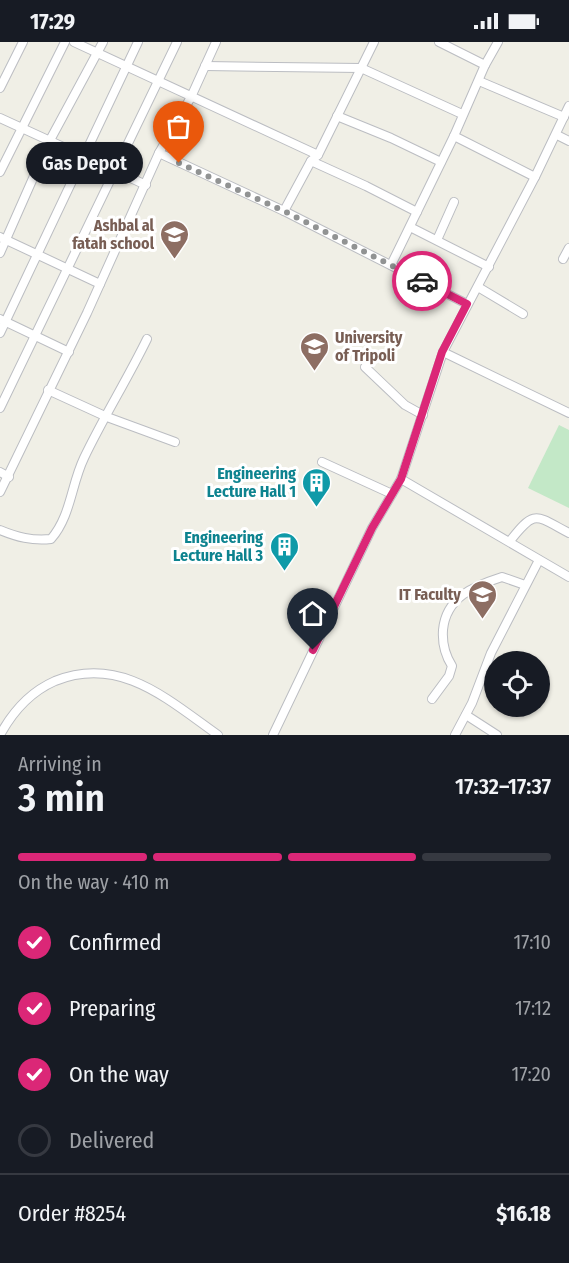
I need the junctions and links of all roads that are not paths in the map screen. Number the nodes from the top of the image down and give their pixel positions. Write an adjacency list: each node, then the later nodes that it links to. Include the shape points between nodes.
1 (23, 42): 18 (street)
2 (65, 42): 25 (street)
3 (74, 42): 11 (street)
4 (103, 42): 11 (street)
5 (138, 42): 13 (street)
6 (177, 42): 16 (street)
7 (216, 42): 14 (street)
8 (374, 42): 15 (street)
9 (439, 42): 12 (street)
10 (498, 42): 12 (street)
11 (98, 53): 13 (street); 29 (street)
12 (485, 65): 17 (street)
13 (125, 66): 16 (street); 32 (street)
14 (205, 66): 15 (street); 19 (street)
15 (361, 68): 21 (street); 22 (street)
16 (157, 81): 19 (street); 35 (street)
17 (479, 81): 21 (street); 23 (street)
18 (0, 88)
19 (191, 98): 30 (street); 31 (street)
20 (569, 106): 23 (street)
21 (462, 114): 27 (street)
22 (337, 116): 31 (street); 34 (street)
23 (564, 117): 26 (street)
24 (0, 118): 25 (street)
25 (21, 129): 29 (street); 36 (street)
26 (557, 135): 28 (street); 37 (street)
27 (454, 136): 34 (street); 37 (street)
28 (569, 141)
29 (49, 142): 32 (street); 43 (street)
30 (159, 153): 38 (street); 40 (street)
31 (318, 155): 33 (street)
32 (83, 156): 35 (street); 47 (street)
33 (311, 161): 40 (street); 41 (street)
34 (441, 162): 41 (street)
35 (115, 171): 38 (street); 51 (street)
36 (0, 172)
37 (535, 177): 50 (street)
38 (146, 185): 52 (street)
39 (454, 202): 44 (street)
40 (284, 211): 49 (street)
41 (417, 212): 42 (street)
42 (410, 227): 44 (street); 49 (street)
43 (3, 239): 46 (street); 47 (street)
44 (437, 240): 50 (street)
45 (569, 248): 48 (street)
46 (0, 254)
47 (37, 255): 51 (street); 56 (street)
48 (563, 259)
49 (391, 265): 54 (street)
50 (489, 267): 53 (street)
51 (66, 270): 52 (street); 58 (street)
52 (100, 284): 60 (street)
53 (478, 287): 54 (street); 55 (street)
54 (467, 304): 61 (street)
55 (523, 314)
56 (3, 321): 57 (street); 58 (street)
57 (0, 333)
58 (35, 337): 60 (street); 64 (street)
59 (147, 339): 67 (street)
60 (69, 352): 63 (street)
61 (442, 352): 65 (street); 66 (street)
62 (365, 367): 66 (street, via 405,405)
63 (48, 390): 67 (street); 71 (street)
64 (0, 408)
65 (569, 413)
66 (423, 415): 72 (street)
67 (107, 417): 68 (street); 75 (street, via 83,460 69,507 51,539 18,537)
68 (175, 442)
69 (322, 462): 74 (street)
70 (0, 472): 71 (street)
71 (9, 477): 73 (street)
72 (401, 479): 74 (street); 77 (street)
73 (0, 492)
74 (392, 494): 85 (street)
75 (0, 530)
76 (569, 533): 77 (street, via 532,518)
77 (510, 541): 78 (street)
78 (538, 560): 79 (street); 80 (street)
79 (569, 577)
80 (525, 585): 81 (street, via 502,577 470,591 449,607 442,641 452,666); 82 (street)
81 (432, 699)
82 (466, 715): 86 (street); 87 (street)
83 (0, 735): 84 (street, via 15,711 35,692 86,672 119,676 147,687)
84 (218, 735)
85 (273, 735)
86 (455, 735)
87 (497, 735)

